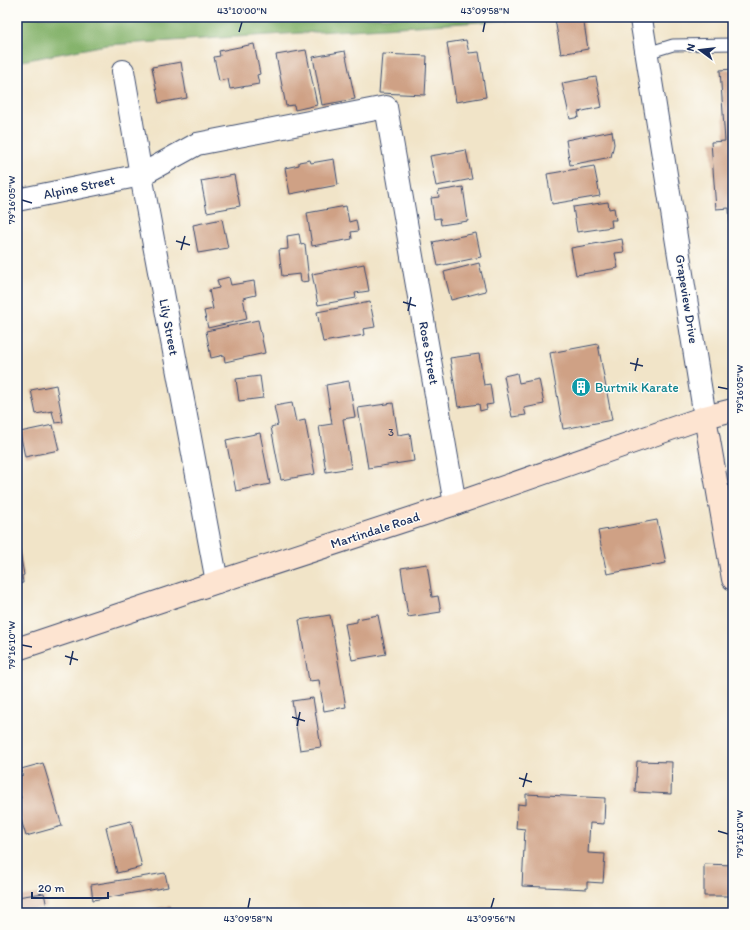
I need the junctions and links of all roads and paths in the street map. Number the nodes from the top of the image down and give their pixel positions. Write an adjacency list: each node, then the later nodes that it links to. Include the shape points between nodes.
1 (641, 19): 3 (street, Grapeview Drive)
2 (733, 44): 3 (lane, via 673,46)
3 (647, 53): 9 (street, Grapeview Drive)
4 (123, 71): 6 (street, Lily Street)
5 (386, 107): 6 (street, Alpine Street, via 197,144); 10 (street, Rose Street)
6 (140, 175): 7 (street, Alpine Street); 12 (street, Lily Street)
7 (17, 200)
8 (733, 410): 9 (main road, Martindale Road)
9 (705, 417): 10 (main road, Martindale Road); 11 (main road, Grapeview Drive)
10 (455, 504): 12 (main road, Martindale Road)
11 (733, 579)
12 (216, 582): 13 (main road, Martindale Road)
13 (17, 649)

